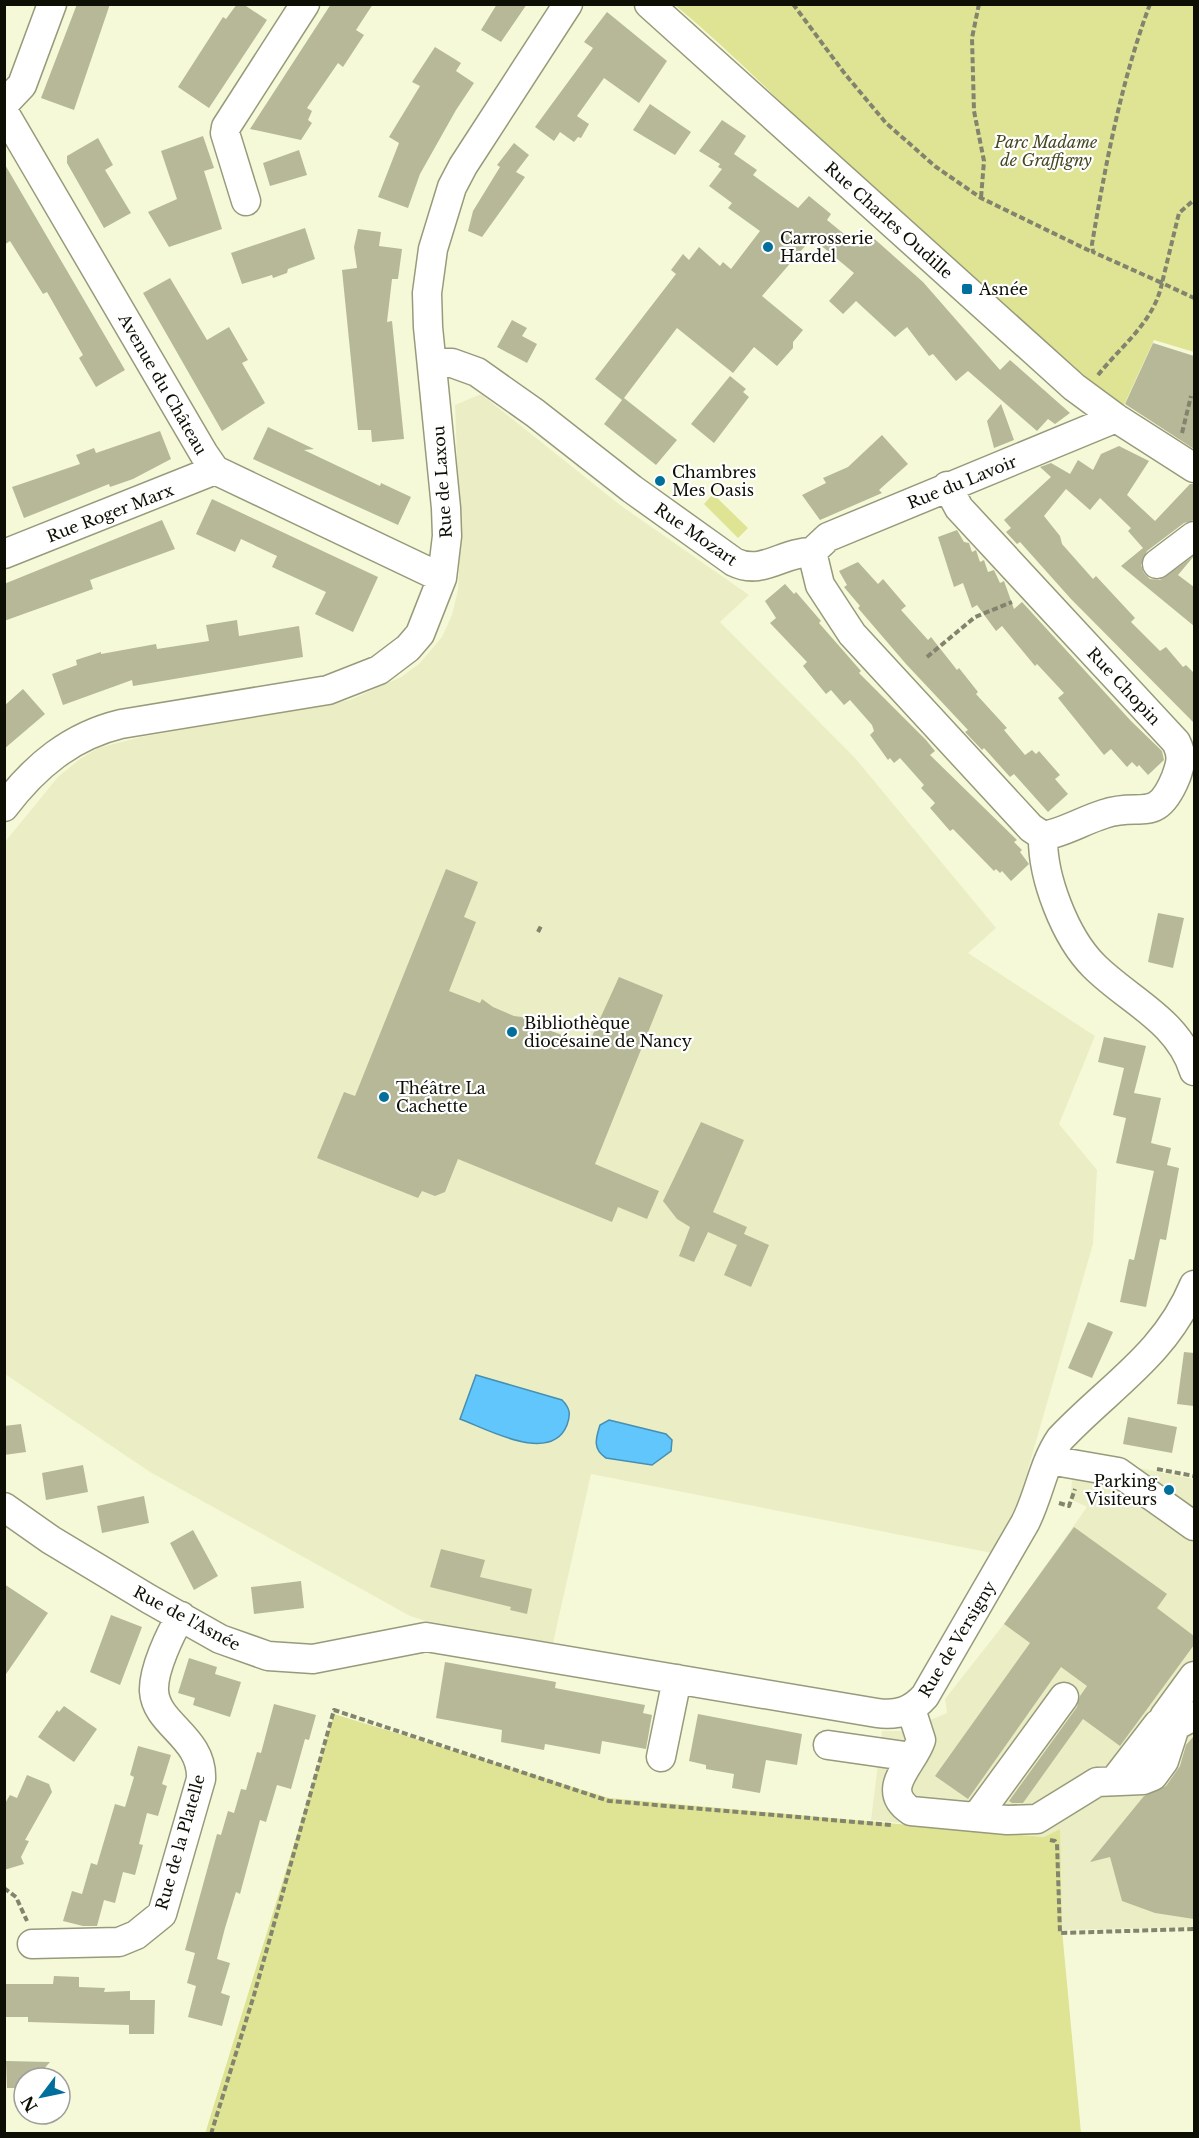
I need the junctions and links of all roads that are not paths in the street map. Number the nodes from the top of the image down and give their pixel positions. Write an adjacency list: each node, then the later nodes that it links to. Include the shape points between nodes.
1 (52, 4): 5 (street, via 22,85)
2 (305, 4): 7 (street, via 226,127)
3 (568, 4): 8 (street, Rue de Laxou, via 463,166 444,207 427,293)
4 (649, 4): 9 (street, Rue Charles Oudille, via 1074,387)
5 (4, 104)
6 (4, 112): 11 (street, Avenue du Château)
7 (246, 201)
8 (432, 363): 15 (street, Rue Mozart, via 452,363 477,372 744,567 766,564 795,552); 17 (street, Rue de Laxou, via 446,508)
9 (1116, 418): 10 (street, Rue Charles Oudille); 12 (street, Rue du Lavoir)
10 (1185, 463)
11 (216, 470): 14 (street, Rue Roger Marx); 17 (street, Avenue du Château)
12 (947, 486): 15 (street, Rue du Lavoir, via 828,537); 19 (street, Rue Chopin, via 959,508 1176,742 1181,752 1170,792 1155,807 1111,812)
13 (1194, 536): 16 (street)
14 (7, 548)
15 (812, 552): 19 (street, via 820,585 852,634 1030,828)
16 (1157, 564)
17 (442, 578): 18 (street, Rue de Laxou, via 420,634 379,670 328,690 105,728 70,743 40,765)
18 (4, 807)
19 (1043, 836): 20 (street, via 1042,853 1072,938 1095,967 1165,1024 1181,1043)
20 (1194, 1071)
21 (1194, 1285): 22 (street, Rue de Versigny, via 1165,1339 1060,1439)
22 (1057, 1461): 24 (street, via 1118,1472); 30 (street, Rue de Versigny, via 925,1696)
23 (4, 1508): 25 (street, Rue de l'Asnée)
24 (1194, 1526)
25 (181, 1616): 26 (street, Rue de l'Asnée, via 244,1649 289,1659 336,1655); 36 (street, Rue de la Platelle, via 169,1639 154,1691 163,1712 196,1751 201,1779 162,1914 136,1935 119,1942)
26 (426, 1637): 28 (street, Rue de Versigny)
27 (1194, 1676): 31 (street)
28 (677, 1680): 30 (street, Rue de Versigny, via 877,1713); 33 (street)
29 (1064, 1697): 35 (street)
30 (911, 1709): 34 (street, via 921,1740)
31 (1174, 1722): 35 (street, via 1114,1781 1097,1782 1037,1819)
32 (828, 1745): 34 (street)
33 (661, 1757)
34 (912, 1757): 35 (street, via 898,1779 897,1797 902,1806 911,1811)
35 (977, 1816)
36 (32, 1944)

